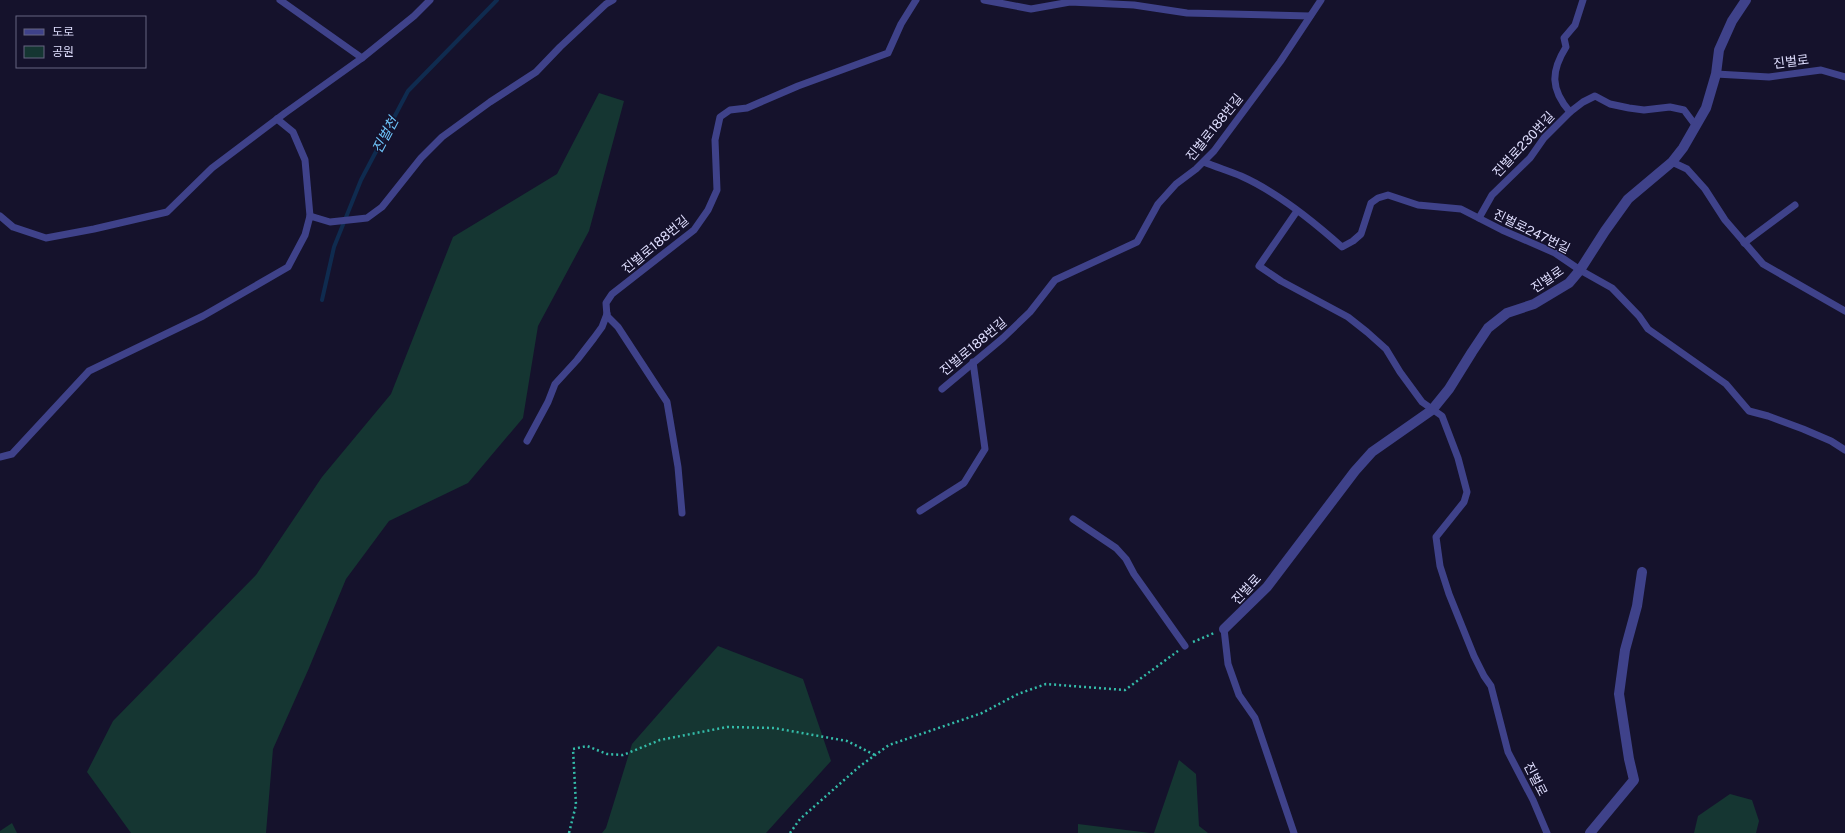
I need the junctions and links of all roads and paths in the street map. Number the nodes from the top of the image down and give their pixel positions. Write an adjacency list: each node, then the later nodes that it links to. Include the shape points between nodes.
1 (280, 0): 10 (lane)
2 (430, 0): 10 (lane)
3 (613, 0): 21 (lane, via 536,72 442,137 421,158 382,207 367,218 330,222)
4 (916, 0): 26 (lane, 진벌로188번길, via 901,24 888,53 747,108 730,110 720,117 715,140 717,190 708,210 694,230 612,294 606,303)
5 (984, 0): 9 (lane, via 1031,10 1070,2 1134,5 1187,13)
6 (1321, 0): 9 (lane, 진벌로188번길)
7 (1584, 0): 13 (lane, 진벌로230번길, via 1575,25 1564,38 1566,47 1558,59 1554,73 1558,95)
8 (1746, 0): 11 (street, 진벌로, via 1732,21 1719,50)
9 (1310, 16): 16 (lane, 진벌로188번길, via 1280,62)
10 (362, 58): 14 (lane)
11 (1716, 74): 12 (lane, 진벌로, via 1769,77 1821,70); 15 (street, 진벌로, via 1706,108)
12 (1845, 77)
13 (1570, 112): 15 (lane, via 1595,96 1610,104 1629,108 1644,110 1670,107 1684,110); 22 (lane, 진벌로230번길, via 1544,138 1530,158 1492,195)
14 (277, 119): 20 (lane, via 212,168 167,212 94,230 46,238 13,227); 21 (lane, via 293,132 305,160)
15 (1696, 126): 17 (street, 진벌로)
16 (1204, 162): 19 (lane, 진벌로247번길, via 1242,177); 27 (lane, 진벌로188번길, via 1176,184 1158,204 1138,242 1055,280 1030,312 1004,338)
17 (1672, 162): 23 (lane, via 1687,169 1705,189); 24 (street, 진벌로, via 1628,199)
18 (1795, 205): 23 (lane)
19 (1297, 211): 22 (lane, 진벌로247번길, via 1342,246 1361,234 1371,203 1388,195 1418,205 1461,209); 29 (lane, 진벌로, via 1259,266 1281,281 1348,317 1367,332 1386,349 1422,402)
20 (0, 216)
21 (310, 216): 32 (lane, via 305,235 288,267 203,316 89,370 12,454)
22 (1479, 218): 24 (lane, 진벌로247번길, via 1555,253)
23 (1744, 243): 25 (lane, via 1763,264)
24 (1580, 270): 29 (street, 진벌로, via 1569,283 1534,304 1507,313 1488,328 1450,389); 31 (lane, 진벌로247번길, via 1612,288 1648,329 1726,384 1749,411 1803,428)
25 (1845, 311)
26 (607, 314): 30 (lane, via 602,327 578,360 555,384); 34 (lane, via 667,402 678,467)
27 (973, 362): 28 (lane, 진벌로188번길); 33 (lane, via 985,449 964,483)
28 (942, 389)
29 (1433, 409): 37 (street, 진벌로, via 1372,452 1267,587); 43 (lane, 진벌로, via 1442,416 1458,458 1467,492 1464,502 1436,537 1440,566 1466,636 1491,686 1508,752)
30 (526, 441)
31 (1845, 450)
32 (0, 457)
33 (920, 511)
34 (682, 513)
35 (1072, 519): 38 (lane, via 1116,548 1126,559)
36 (1642, 572): 44 (street, via 1637,606 1625,650 1619,694 1634,780)
37 (1224, 629): 38 (path); 42 (lane, via 1228,664 1239,695 1256,718)
38 (1185, 646): 39 (path, via 1126,690 1046,684 1018,694 982,713 889,745)
39 (875, 755): 40 (path, via 847,741 766,728 728,727 660,740 623,755 607,754 587,746 573,749 576,805); 41 (path, via 800,819)
40 (569, 833)
41 (790, 833)
42 (1294, 833)
43 (1547, 833)
44 (1590, 833)

